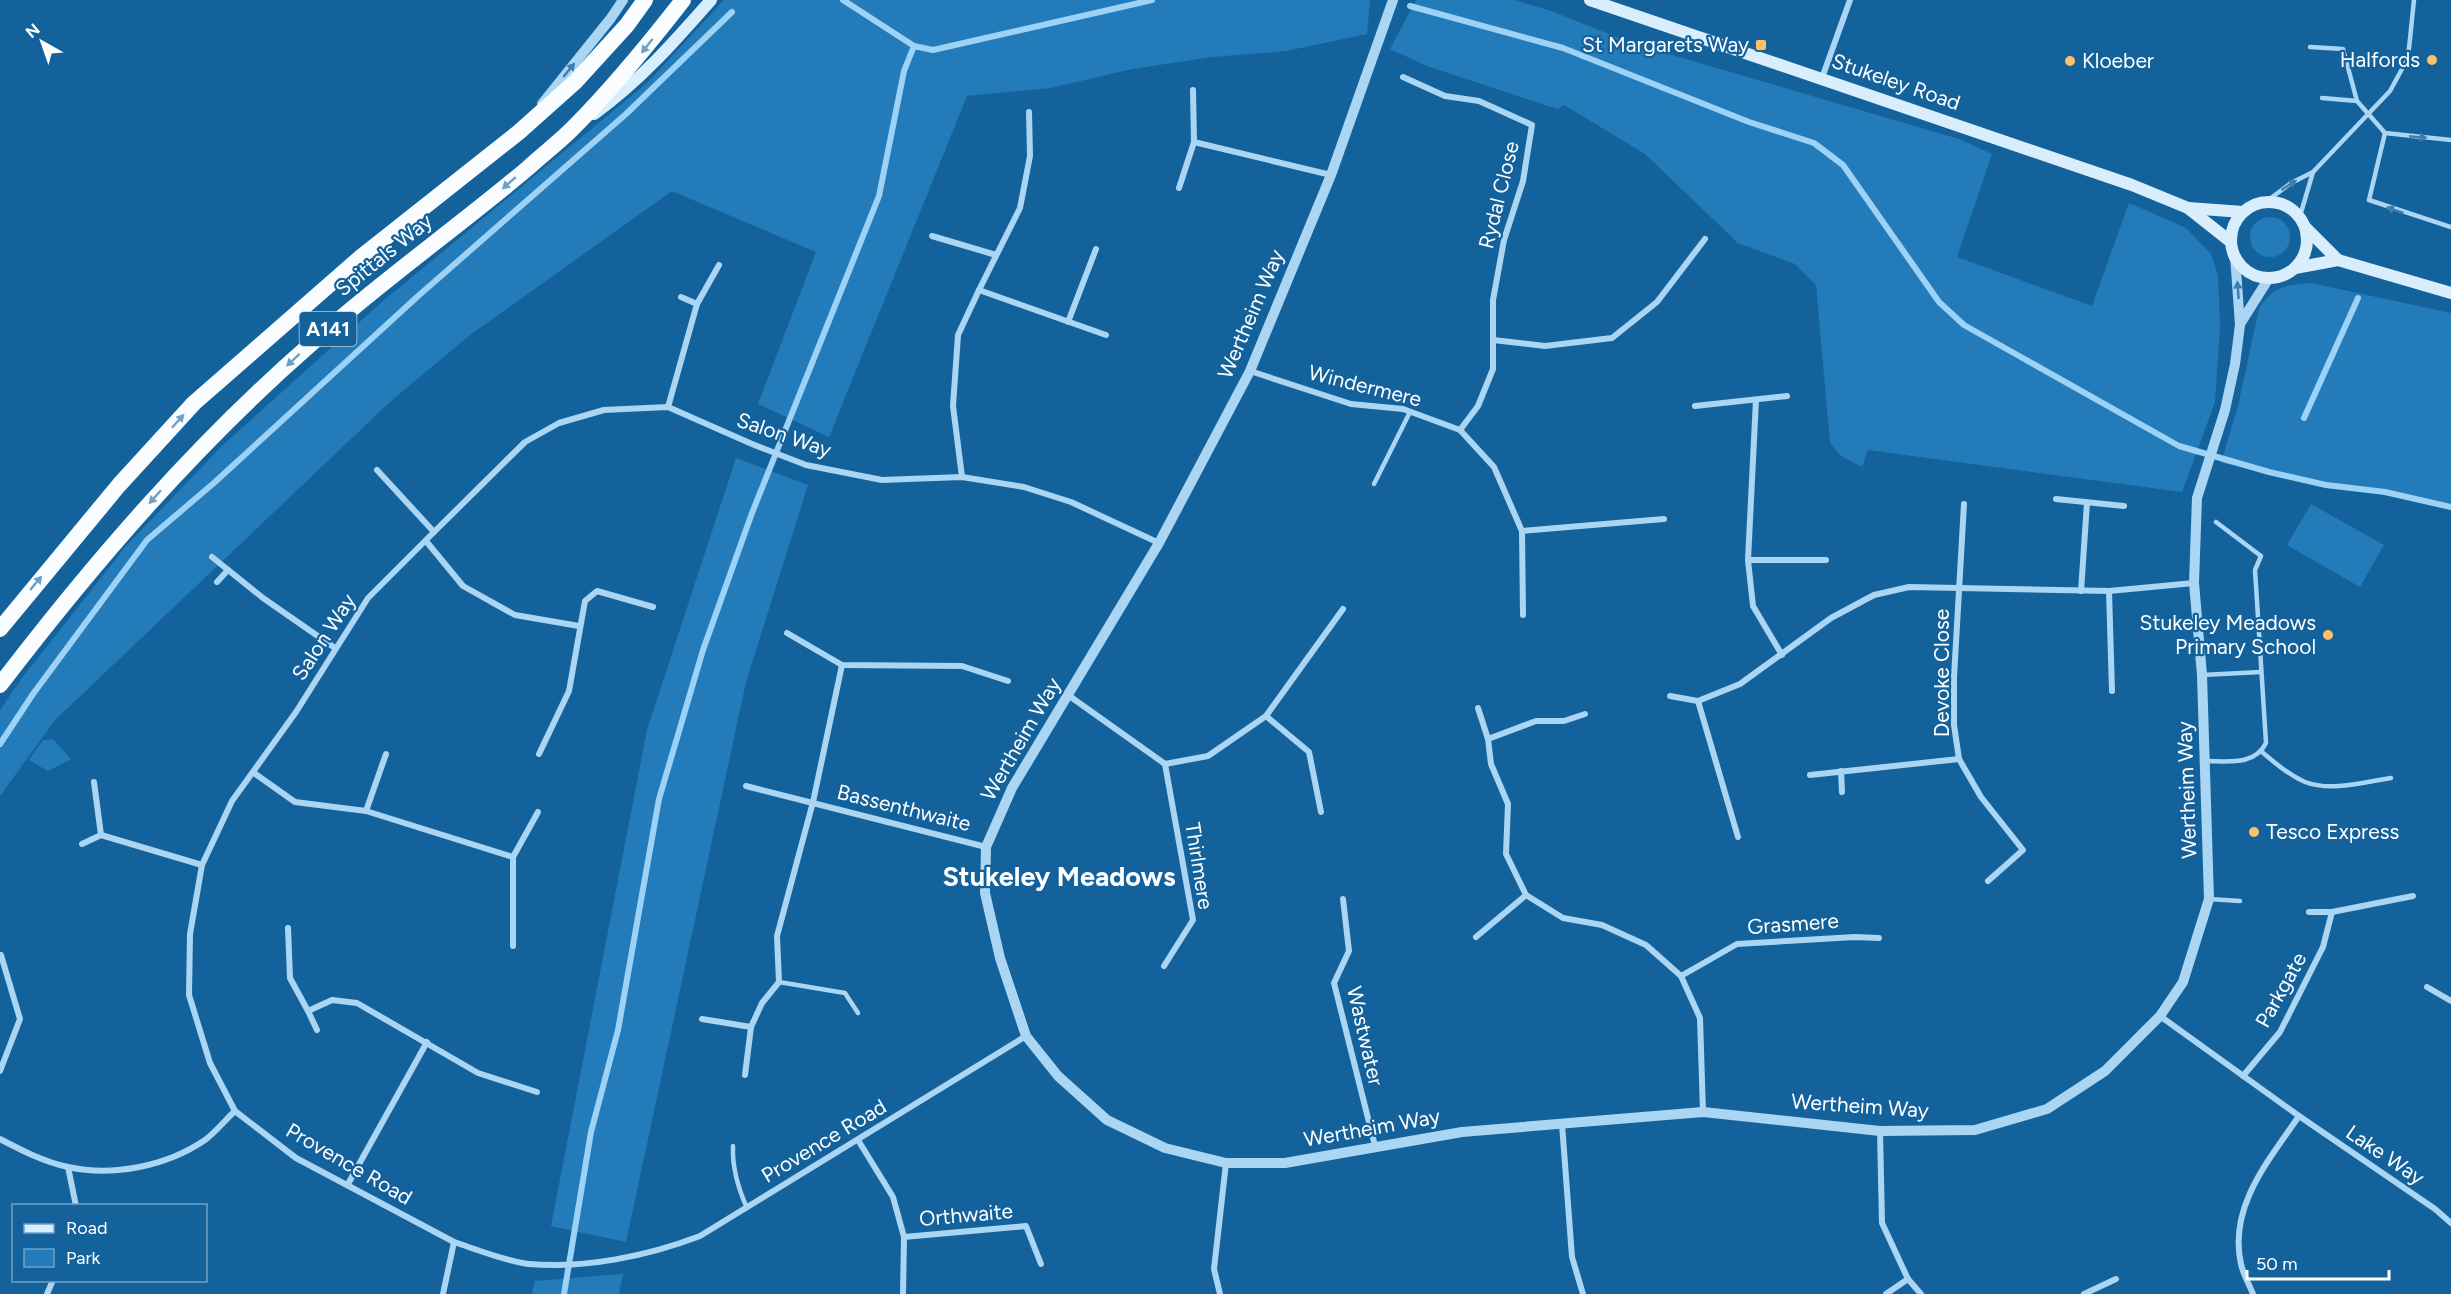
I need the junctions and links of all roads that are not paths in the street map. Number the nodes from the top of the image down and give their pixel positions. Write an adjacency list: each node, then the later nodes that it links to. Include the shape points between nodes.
1 (622, 0): 18 (street, one-way to 1)
2 (645, 0): 18 (highway, Spittals Way / A141, via 575,82)
3 (683, 0): 17 (highway, Spittals Way / A141, one-way to 17, via 640,55)
4 (711, 0): 17 (main road, via 621,94)
5 (1393, 0): 23 (street, Wertheim Way)
6 (1590, 0): 11 (main road, Stukeley Road)
7 (1850, 0): 11 (street)
8 (2414, 0): 16 (lane, via 2408,58 2390,91)
9 (2310, 47): 14 (lane, via 2343,49)
10 (1403, 77): 47 (street, Rydal Close, via 1445,96 1479,101 1532,125 1523,181 1504,240 1493,300)
11 (1822, 78): 26 (main road, Stukeley Road, via 2132,184)
12 (1193, 90): 21 (street)
13 (2322, 98): 14 (lane)
14 (2356, 101): 16 (lane)
15 (1029, 112): 34 (street, via 1030,156 1020,208)
16 (2367, 114): 19 (lane); 22 (lane)
17 (571, 130): 89 (highway, Spittals Way / A141, one-way to 89, via 312,343 219,430 121,535)
18 (519, 132): 81 (highway, Spittals Way / A141, one-way to 18, via 111,494 194,403 361,257)
19 (2385, 133): 20 (lane, one-way to 20); 29 (lane, one-way to 19, via 2369,200)
20 (2451, 140)
21 (1194, 142): 23 (street); 24 (street)
22 (2313, 172): 25 (lane, one-way to 22); 28 (lane)
23 (1331, 175): 48 (street, Wertheim Way)
24 (1179, 188)
25 (2267, 201): 27 (main road); 28 (main road, via 2285,205)
26 (2188, 208): 27 (main road, Stukeley Road); 32 (main road, Stukeley Road)
27 (2243, 213): 32 (main road, via 2232,231)
28 (2303, 222): 36 (main road); 38 (main road, via 2306,249)
29 (2451, 227)
30 (932, 236): 34 (street)
31 (1705, 239): 47 (street, via 1657,302 1612,338 1545,346)
32 (2231, 242): 35 (main road)
33 (1096, 249): 44 (street)
34 (996, 255): 40 (street)
35 (2235, 256): 39 (main road, via 2249,272); 45 (street, Wertheim Way, one-way to 35)
36 (2338, 260): 38 (main road); 41 (main road)
37 (719, 265): 43 (street)
38 (2295, 268): 39 (main road)
39 (2269, 278): 45 (street, Wertheim Way)
40 (979, 290): 44 (street); 56 (street, via 958,336 953,406)
41 (2451, 293)
42 (681, 297): 43 (street)
43 (697, 304): 51 (street)
44 (1068, 322): 46 (street)
45 (2240, 325): 73 (street, Wertheim Way, via 2235,364 2197,498)
46 (1106, 335)
47 (1493, 340): 54 (street, Rydal Close, via 1493,369 1478,406)
48 (1250, 371): 53 (street, Windermere, via 1351,404); 67 (street, Wertheim Way)
49 (1787, 396): 50 (street)
50 (1756, 400): 52 (street); 69 (street)
51 (668, 406): 56 (street, Salon Way, via 797,462 882,480); 65 (street, Salon Way, via 604,410 559,423 525,442)
52 (1695, 406)
53 (1410, 412): 54 (street, Windermere); 57 (lane)
54 (1460, 430): 64 (street, Windermere, via 1494,467)
55 (377, 470): 65 (street)
56 (962, 477): 67 (street, Salon Way, via 1024,487 1071,502)
57 (1374, 484)
58 (2056, 499): 59 (street)
59 (2087, 502): 61 (street); 75 (street)
60 (1964, 504): 74 (street, Devoke Close)
61 (2124, 506)
62 (1664, 519): 64 (street)
63 (2216, 522): 86 (lane, via 2261,556 2255,570)
64 (1522, 531): 79 (street, Windermere)
65 (434, 532): 66 (street, Salon Way)
66 (426, 541): 80 (street, via 463,586 515,615); 83 (street, Salon Way, via 368,598)
67 (1159, 543): 91 (street, Wertheim Way)
68 (212, 557): 71 (street)
69 (1748, 560): 70 (street); 84 (street, via 1753,606)
70 (1826, 560)
71 (228, 570): 72 (street); 83 (street)
72 (217, 582)
73 (2194, 583): 76 (street, Devoke Close); 87 (street, Wertheim Way)
74 (1960, 587): 75 (street, Devoke Close); 84 (street, Devoke Close, via 1909,587 1874,595 1831,618); 102 (street, Devoke Close, via 1954,677)
75 (2081, 591): 76 (street, Devoke Close)
76 (2109, 591): 90 (street)
77 (653, 606): 80 (street, via 597,591 585,601)
78 (1342, 609): 97 (street)
79 (1523, 615)
80 (579, 626): 101 (street, via 569,691)
81 (0, 629)
82 (787, 633): 85 (street)
83 (335, 648): 95 (street, Salon Way)
84 (1782, 655): 93 (street, Devoke Close, via 1740,684)
85 (843, 665): 88 (street, via 962,666); 112 (street, Bassenthwaite)
86 (2261, 672): 87 (lane); 99 (lane, via 2266,743)
87 (2202, 675): 103 (street, Wertheim Way)
88 (1008, 681)
89 (0, 685)
90 (2112, 691)
91 (1068, 695): 104 (street); 119 (street, Wertheim Way, via 1012,788)
92 (1670, 696): 93 (street)
93 (1698, 701): 117 (street)
94 (1478, 708): 98 (street)
95 (296, 712): 106 (street, Provence Road)
96 (1586, 714): 98 (street, via 1564,721 1536,720)
97 (1266, 716): 104 (street, via 1208,756); 115 (street, via 1309,752)
98 (1488, 739): 123 (street, via 1491,764 1508,804 1506,854)
99 (2262, 752): 103 (lane, via 2246,761); 108 (lane, via 2306,782 2329,786)
100 (386, 754): 113 (street)
101 (539, 754)
102 (1959, 759): 105 (street, Devoke Close); 122 (street, Devoke Close, via 1981,797 2023,850)
103 (2205, 761): 126 (street, Wertheim Way)
104 (1165, 764): 135 (street, Thirlmere, via 1193,920)
105 (1841, 771): 107 (street, Devoke Close); 111 (street)
106 (254, 773): 113 (street, via 295,802); 121 (street, Provence Road, via 232,801)
107 (1810, 775)
108 (2391, 778)
109 (94, 782): 116 (street)
110 (746, 786): 112 (street, Bassenthwaite)
111 (1842, 792)
112 (813, 802): 119 (street, Bassenthwaite); 137 (street, Bassenthwaite, via 777,936)
113 (366, 811): 120 (street)
114 (538, 812): 120 (street)
115 (1321, 812)
116 (101, 835): 118 (street); 121 (street)
117 (1738, 837)
118 (82, 844)
119 (986, 846): 146 (street, Wertheim Way, via 985,893 1000,958)
120 (513, 857): 133 (street)
121 (202, 865): 152 (street, Provence Road, via 190,934 189,995 210,1063)
122 (1988, 881)
123 (1526, 896): 131 (street); 136 (street, via 1563,918 1602,925 1646,945)
124 (2413, 896): 129 (street)
125 (1343, 899): 160 (street, Wastwater, via 1349,951 1334,983)
126 (2209, 899): 127 (lane); 142 (street, Wertheim Way, via 2182,982)
127 (2240, 901)
128 (2309, 912): 129 (street)
129 (2332, 912): 150 (street, Parkgate, via 2323,947 2280,1032)
130 (288, 928): 140 (street, via 290,978)
131 (1476, 937)
132 (1879, 938): 136 (street, Grasmere, via 1737,944)
133 (513, 946)
134 (1, 955): 148 (street, via 20,1019)
135 (1164, 966)
136 (1681, 976): 153 (street, via 1700,1018)
137 (779, 982): 141 (lane, via 845,993); 144 (street, via 762,1003)
138 (2427, 987): 139 (street)
139 (2451, 1001)
140 (308, 1011): 145 (street); 147 (street, via 332,1000 357,1002)
141 (858, 1013)
142 (2160, 1016): 150 (street); 156 (street, Wertheim Way, via 2105,1071 2047,1109 1975,1130)
143 (702, 1019): 144 (street)
144 (751, 1028): 149 (street)
145 (317, 1030)
146 (1026, 1036): 158 (street, Provence Road); 161 (street, Wertheim Way, via 1058,1076 1107,1120 1165,1148)
147 (427, 1042): 151 (street, via 478,1073); 163 (street)
148 (0, 1071)
149 (745, 1075)
150 (2243, 1076): 154 (street)
151 (537, 1092)
152 (235, 1111): 162 (street, via 205,1140 161,1162 117,1170); 163 (street, Provence Road, via 296,1158)
153 (1703, 1112): 155 (street, Wertheim Way); 156 (street, Wertheim Way)
154 (2299, 1116): 166 (street, Lake Way); 179 (street, via 2253,1184 2239,1223 2241,1263)
155 (1562, 1124): 160 (street, Wertheim Way, via 1462,1132); 175 (street, via 1572,1257)
156 (1880, 1131): 170 (street, via 1882,1223)
157 (0, 1139): 162 (street)
158 (858, 1140): 165 (street, Provence Road); 167 (street, Orthwaite, via 892,1197)
159 (733, 1146): 165 (lane, via 738,1186)
160 (1375, 1146): 161 (street, Wertheim Way, via 1286,1163)
161 (1226, 1163): 174 (street, via 1214,1269)
162 (68, 1167): 164 (street)
163 (348, 1185): 168 (street, Provence Road)
164 (76, 1204)
165 (747, 1208): 168 (street, Provence Road, via 700,1236 666,1250 592,1263 527,1264)
166 (2451, 1223)
167 (904, 1237): 169 (street, Orthwaite, via 1026,1226); 173 (street, Orthwaite)
168 (454, 1242): 172 (street)
169 (1041, 1264)
170 (1908, 1279): 176 (street); 177 (street)
171 (2116, 1279): 178 (street)
172 (443, 1294)
173 (903, 1294)
174 (1220, 1294)
175 (1582, 1294)
176 (1886, 1294)
177 (1921, 1294)
178 (2084, 1294)
179 (2253, 1294)

